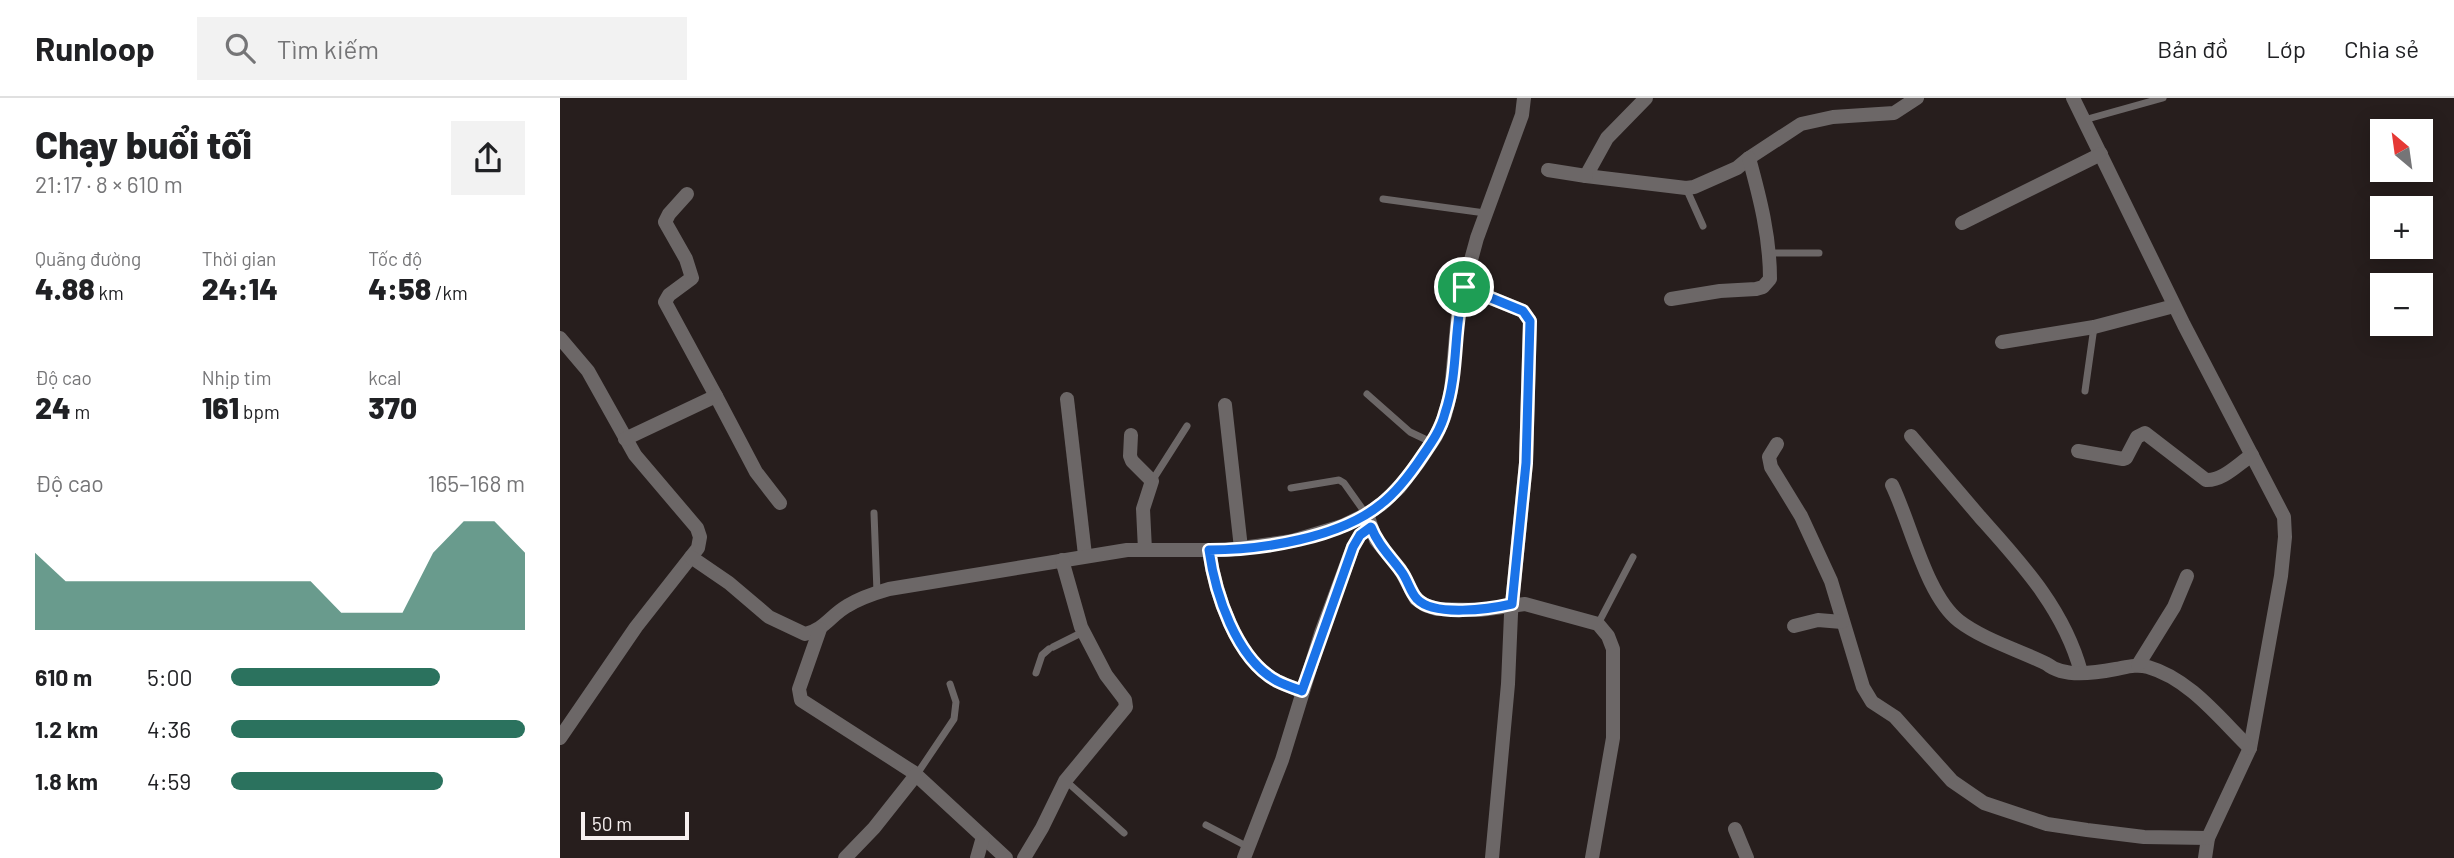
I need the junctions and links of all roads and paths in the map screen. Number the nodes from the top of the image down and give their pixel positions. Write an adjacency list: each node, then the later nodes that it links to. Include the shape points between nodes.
1 (1524, 98): 14 (street, via 1522,116)
2 (1646, 98): 10 (street, via 1606,138)
3 (1917, 98): 8 (street, via 1894,113 1801,124)
4 (2073, 98): 6 (street)
5 (2163, 98): 6 (lane)
6 (2084, 120): 7 (street)
7 (2101, 154): 15 (street); 21 (street)
8 (1749, 158): 11 (street, via 1719,178); 17 (street)
9 (1548, 170): 10 (street)
10 (1586, 176): 11 (street)
11 (1686, 188): 16 (lane)
12 (687, 194): 27 (street, via 666,222 692,278 665,302)
13 (1383, 199): 14 (lane)
14 (1486, 213): 19 (street)
15 (1962, 223)
16 (1703, 226)
17 (1770, 253): 18 (lane); 20 (street, via 1770,279 1763,287)
18 (1819, 253)
19 (1464, 287): 34 (street, via 1451,391); 53 (street, via 1523,311 1530,321 1526,463)
20 (1671, 299)
21 (2175, 306): 22 (street); 37 (street)
22 (2094, 327): 24 (street); 25 (lane)
23 (560, 338): 33 (street, via 588,370)
24 (2002, 342)
25 (2085, 391)
26 (1367, 394): 34 (lane, via 1404,428)
27 (716, 396): 33 (street); 41 (street, via 756,472)
28 (1067, 399): 47 (street)
29 (1225, 405): 44 (street)
30 (1187, 426): 38 (lane)
31 (1132, 435): 38 (street, via 1132,461)
32 (1911, 436): 60 (street, via 2037,581 2070,637)
33 (625, 439): 48 (street, via 697,528 698,548)
34 (1432, 442): 43 (street)
35 (1777, 444): 54 (street, via 1769,457 1771,467 1825,566)
36 (2078, 451): 37 (street, via 2123,459 2137,437 2145,433 2211,481)
37 (2252, 455): 65 (street, via 2286,525)
38 (1152, 481): 45 (street, via 1143,509)
39 (1892, 485): 60 (street, via 1933,588 1957,620 2055,671)
40 (1291, 488): 43 (lane, via 1339,480)
41 (780, 502)
42 (874, 513): 52 (lane)
43 (1369, 521): 44 (street, via 1292,541); 53 (street, via 1376,540 1400,569 1416,599 1425,605 1480,610); 63 (street, via 1353,547)
44 (1241, 548): 46 (street)
45 (1145, 550): 46 (street); 47 (street)
46 (1209, 550): 63 (street, via 1213,578 1242,647 1276,681)
47 (1085, 555): 50 (street)
48 (691, 557): 57 (street, via 769,617 805,634); 64 (street, via 636,627)
49 (1633, 557): 55 (lane)
50 (1062, 560): 52 (street); 58 (street)
51 (2187, 576): 59 (street, via 2174,607)
52 (877, 593): 57 (street, via 845,607)
53 (1512, 604): 55 (street); 78 (street)
54 (1842, 622): 56 (street, via 1818,620); 72 (street, via 1859,678 1872,702 1895,717 1952,780 1978,799 2060,826 2144,837)
55 (1598, 624): 79 (street, via 1613,649 1613,738)
56 (1794, 626)
57 (820, 629): 66 (street, via 799,689 801,700)
58 (1083, 632): 61 (lane, via 1051,648 1040,659); 67 (street, via 1126,707)
59 (2138, 665): 60 (street); 65 (street, via 2184,684)
60 (2081, 672)
61 (1036, 673)
62 (950, 684): 66 (lane, via 956,702 954,719)
63 (1302, 691): 73 (street, via 1282,760)
64 (560, 738)
65 (2250, 748): 72 (street)
66 (916, 775): 71 (street); 74 (street)
67 (1065, 781): 70 (lane); 77 (street)
68 (1206, 825): 73 (lane)
69 (1735, 829): 80 (street)
70 (1124, 833)
71 (983, 836): 75 (street); 76 (street)
72 (2208, 838): 81 (street)
73 (1246, 853)
74 (845, 858)
75 (978, 858)
76 (1006, 858)
77 (1024, 858)
78 (1492, 858)
79 (1592, 858)
80 (1747, 858)
81 (2206, 858)

